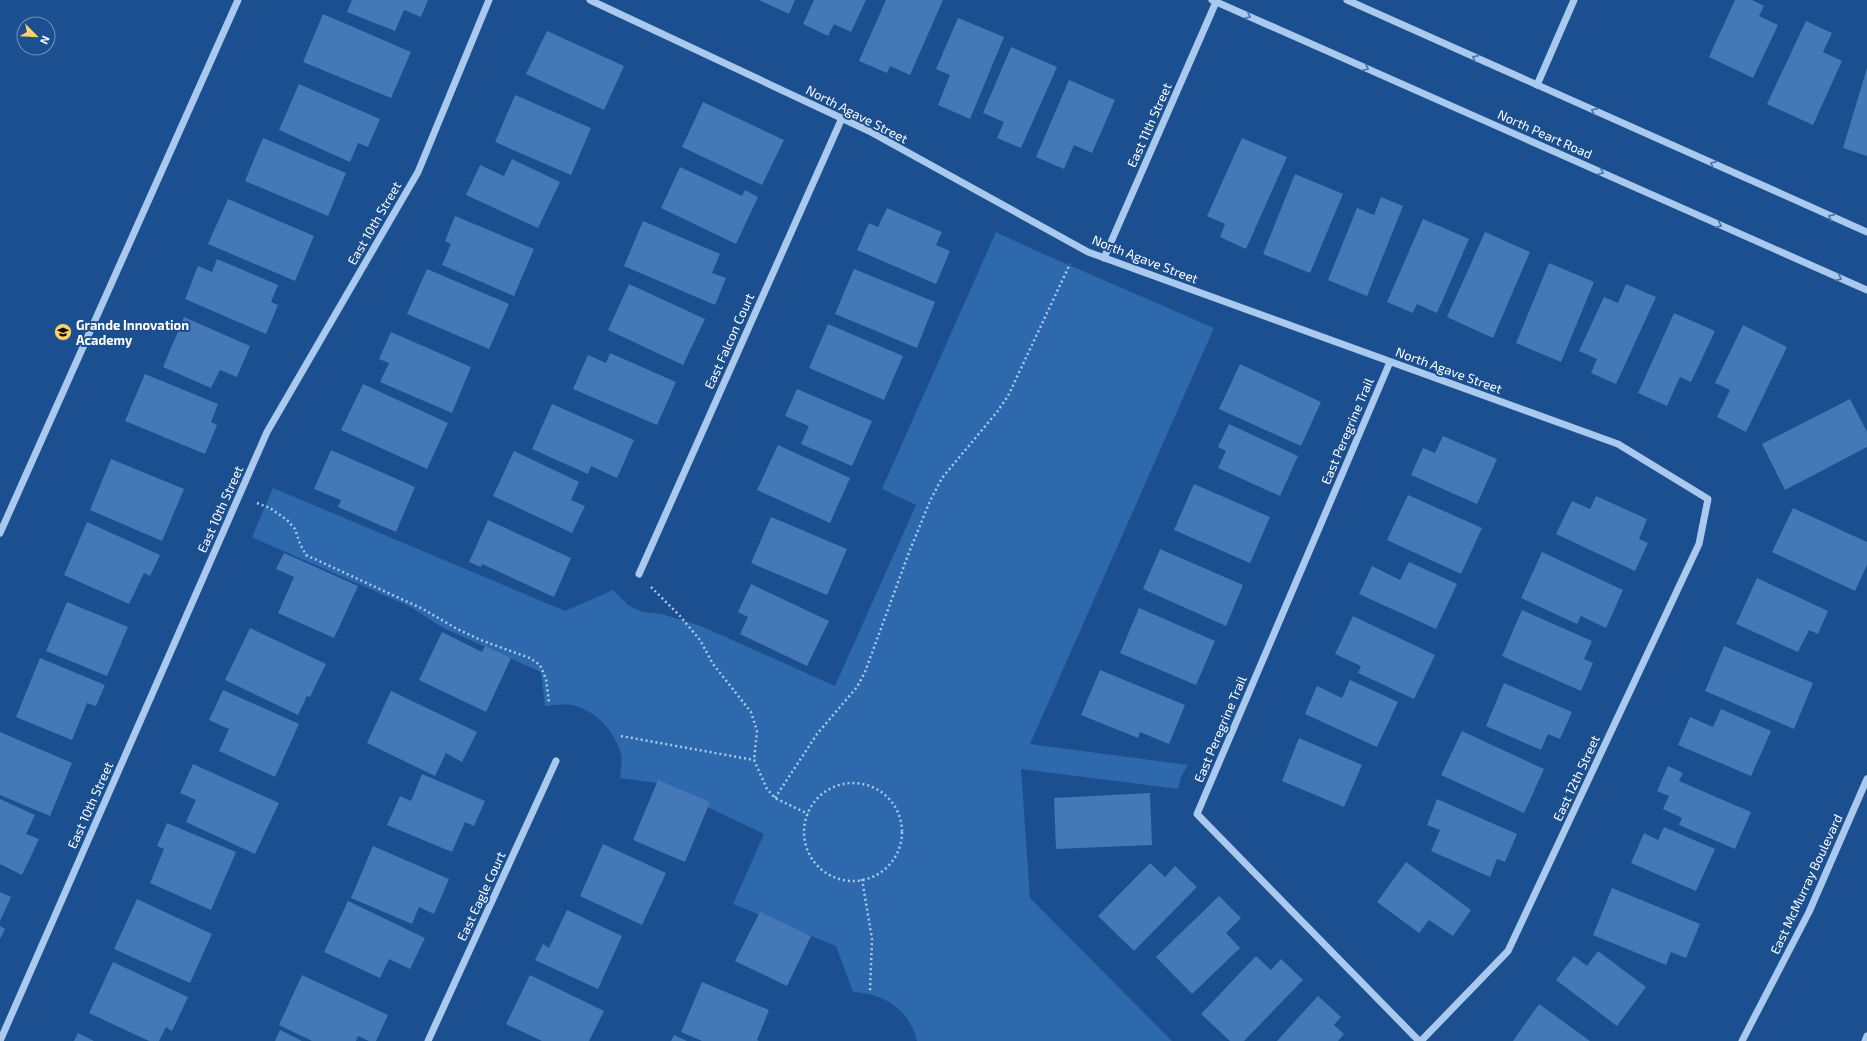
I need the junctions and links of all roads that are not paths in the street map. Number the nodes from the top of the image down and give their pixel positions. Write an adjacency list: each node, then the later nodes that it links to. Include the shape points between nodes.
1 (238, 0): 14 (street)
2 (489, 0): 19 (street, East 10th Street, via 418,172 267,432)
3 (590, 0): 8 (street, North Agave Street)
4 (1347, 0): 7 (street, one-way to 4)
5 (1574, 0): 7 (street)
6 (1214, 1): 10 (street, East 11th Street); 11 (street, North Peart Road, one-way to 11)
7 (1537, 85): 9 (street, one-way to 7)
8 (842, 118): 10 (street, North Agave Street, via 1088,252); 15 (street, East Falcon Court)
9 (1867, 232)
10 (1104, 258): 12 (street, North Agave Street)
11 (1867, 290)
12 (1390, 362): 13 (street, North Agave Street, via 1618,444); 21 (street, East Peregrine Trail, via 1197,814)
13 (1708, 499): 21 (street, East 12th Street, via 1699,544 1508,951)
14 (0, 533)
15 (639, 574)
16 (556, 760): 20 (street, East Eagle Court)
17 (1867, 779): 22 (street, East McMurray Boulevard, via 1809,912)
18 (1867, 1036): 23 (street)
19 (0, 1041)
20 (428, 1041)
21 (1420, 1041)
22 (1742, 1041)
23 (1865, 1041)

